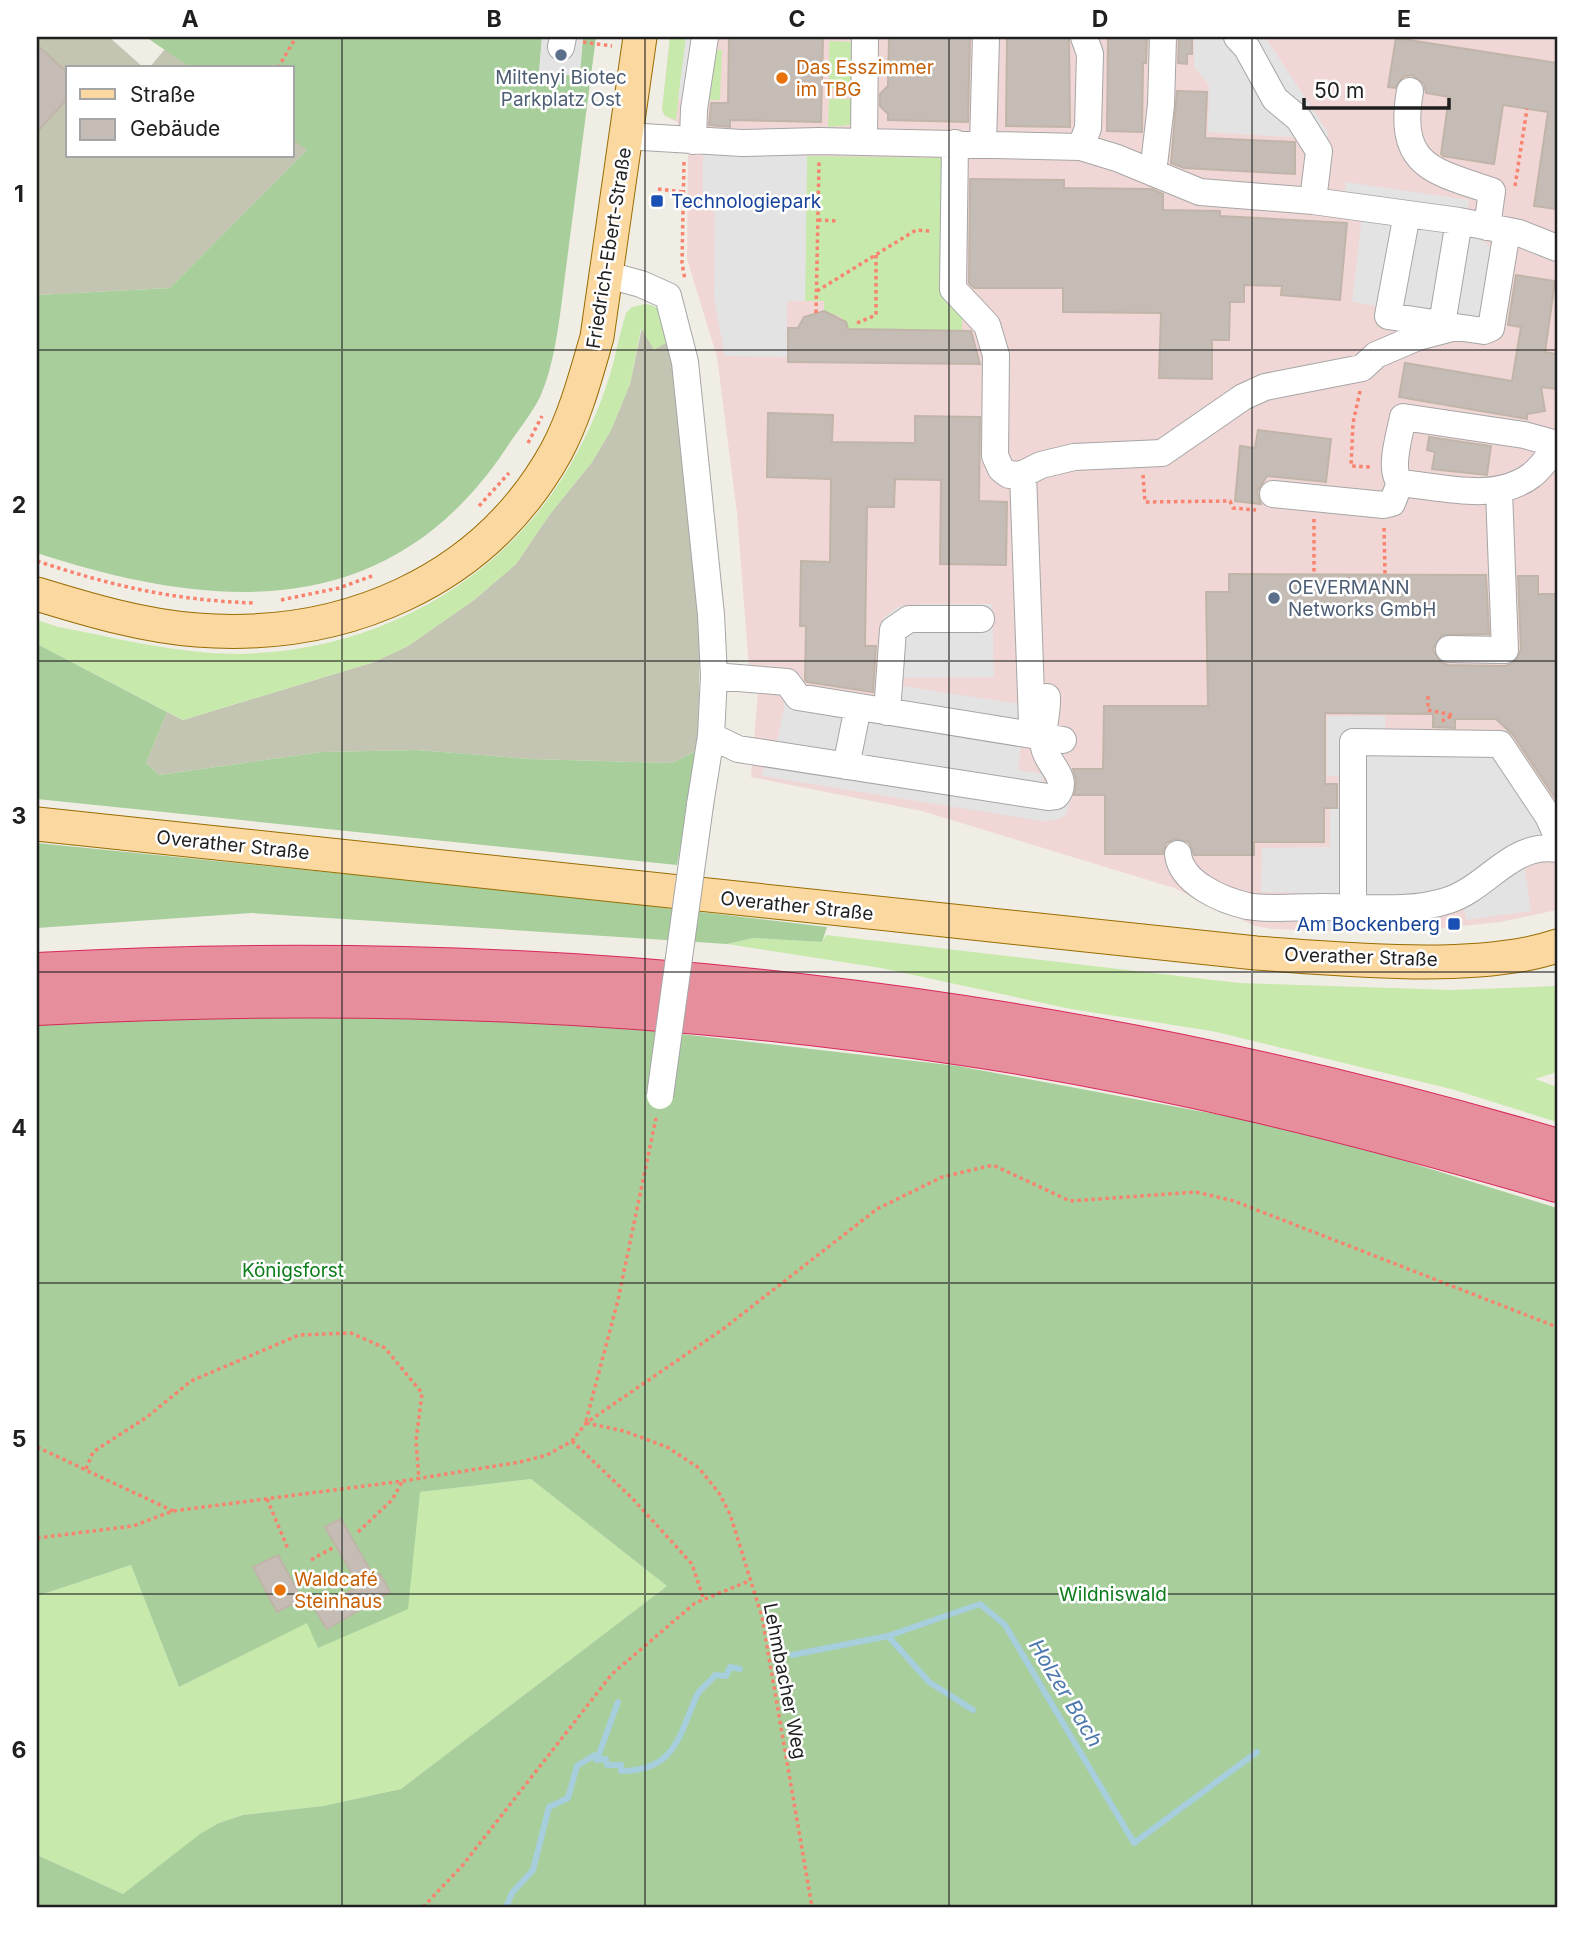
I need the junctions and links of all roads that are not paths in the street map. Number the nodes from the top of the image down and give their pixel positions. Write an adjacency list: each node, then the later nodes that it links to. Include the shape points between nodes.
1 (640, 37): 9 (main road, Friedrich-Ebert-Straße)
2 (705, 37): 10 (street)
3 (865, 37): 11 (street)
4 (986, 37): 13 (street)
5 (1163, 37): 15 (street)
6 (1237, 37): 16 (street, via 1275,99 1299,119 1319,150)
7 (1080, 45): 14 (street, via 1090,54 1088,128)
8 (1410, 91): 19 (street, via 1407,121 1415,152 1434,172 1492,191)
9 (626, 136): 10 (street); 21 (main road, Friedrich-Ebert-Straße)
10 (689, 141): 11 (street)
11 (864, 142): 12 (street)
12 (955, 143): 13 (street); 24 (street, via 953,289 987,326 996,355 995,456 1009,475)
13 (984, 144): 14 (street)
14 (1081, 147): 15 (street)
15 (1153, 173): 16 (street, via 1200,192)
16 (1313, 201): 17 (street)
17 (1407, 214): 18 (street); 22 (street, via 1388,316)
18 (1459, 221): 19 (street); 22 (street)
19 (1497, 229): 20 (street); 22 (street, via 1491,328)
20 (1557, 248)
21 (608, 275): 28 (main road, Friedrich-Ebert-Straße, via 585,380 558,449 541,478 502,527 413,591 347,618 305,627 230,632 161,626); 31 (street, via 668,296 676,320 685,362)
22 (1449, 326): 24 (street, via 1395,345 1362,368 1265,387 1162,453 1074,457)
23 (1557, 445): 25 (street, via 1524,435 1403,417 1395,477); 27 (street)
24 (1023, 474): 36 (street, via 1034,703)
25 (1400, 484): 26 (street, via 1392,503 1384,505); 27 (street)
26 (1273, 494)
27 (1500, 503): 30 (street, via 1506,650)
28 (37, 594)
29 (981, 619): 34 (street, via 909,619 893,629)
30 (1448, 649)
31 (714, 676): 33 (street, via 787,682 798,697); 35 (street)
32 (1047, 697): 36 (street)
33 (858, 707): 34 (street); 37 (street)
34 (887, 712): 36 (street)
35 (711, 736): 37 (street, via 738,749); 48 (street, bridge)
36 (1046, 737): 37 (street, via 1044,749 1062,781 1056,796)
37 (846, 766)
38 (37, 824): 43 (main road, Overather Straße, via 1256,953 1479,959)
39 (1557, 836): 42 (street, via 1500,744 1353,741)
40 (1557, 849): 42 (street, via 1535,848 1518,855 1471,888 1437,904)
41 (1178, 855): 42 (street, via 1191,879 1248,906)
42 (1353, 906)
43 (1557, 946)
44 (37, 952): 45 (highway, via 215,948)
45 (342, 963): 46 (highway); 49 (highway, via 614,974 870,999 1128,1041 1285,1074)
46 (37, 972)
47 (37, 1006): 50 (highway, via 151,1000 432,1000 652,1010 774,1022 965,1046 1190,1088 1433,1147)
48 (660, 1096)
49 (1557, 1148)
50 (1557, 1183)

